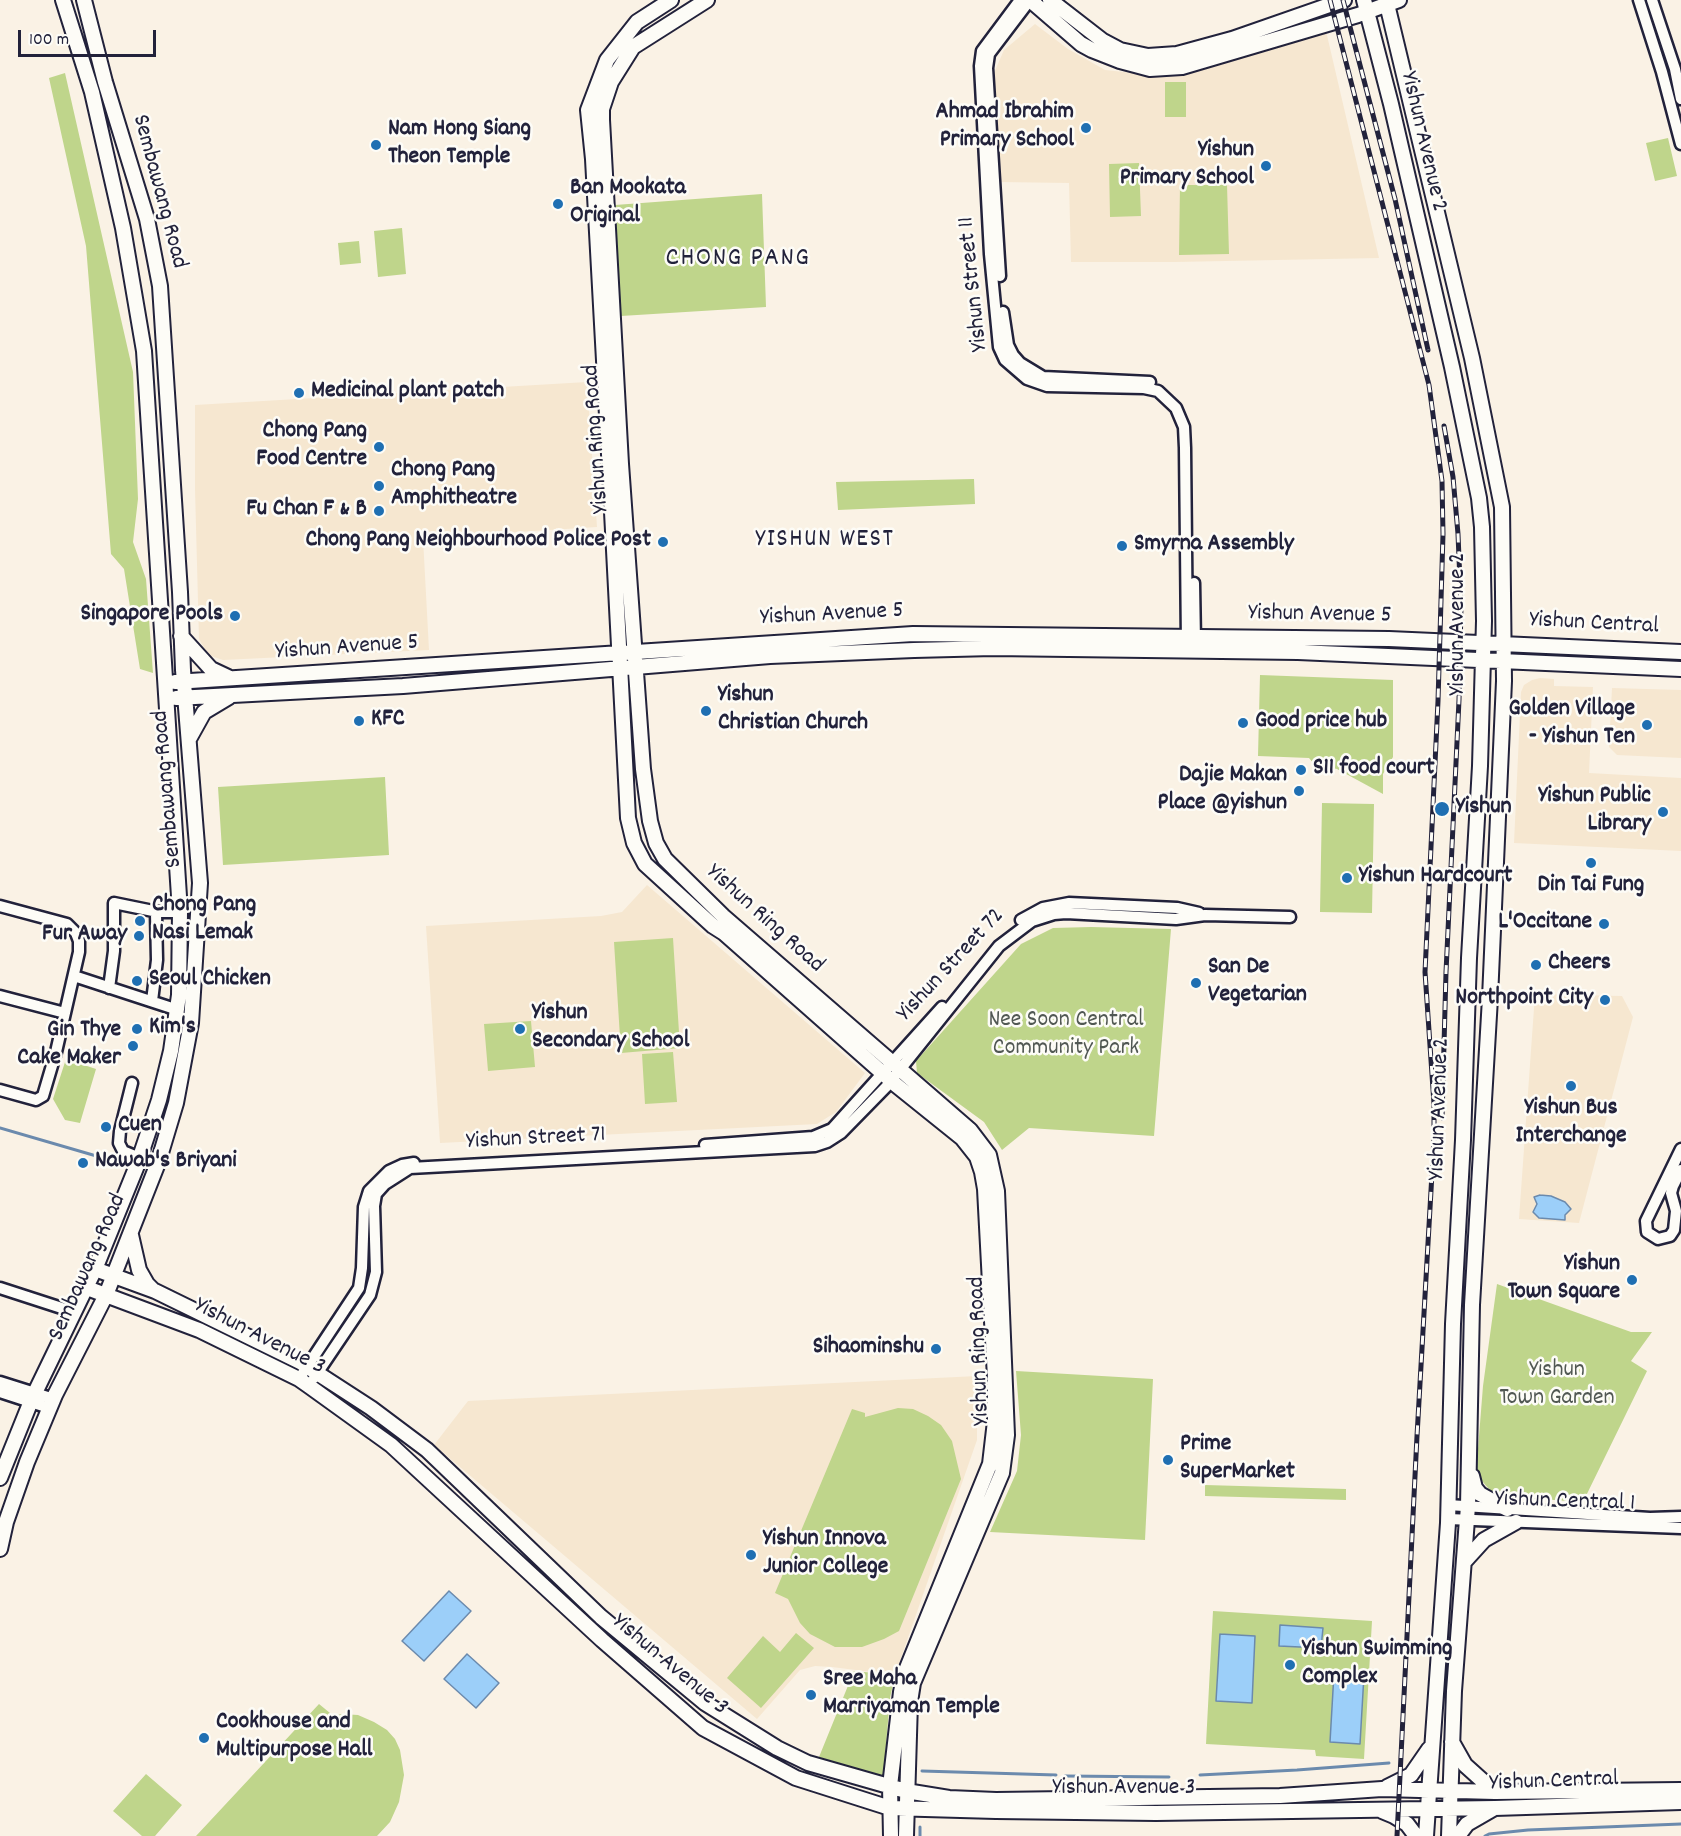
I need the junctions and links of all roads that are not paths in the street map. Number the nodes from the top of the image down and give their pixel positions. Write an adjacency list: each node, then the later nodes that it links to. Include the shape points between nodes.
1 (63, 0): 32 (main road, Sembawang Road, via 95,102 123,228 144,351)
2 (84, 0): 17 (main road, Sembawang Road, via 147,219 160,286)
3 (671, 0): 24 (main road, Yishun Ring Road, via 637,22 607,60 588,111)
4 (707, 0): 22 (main road, Yishun Ring Road, via 633,47 611,82 602,109)
5 (1020, 0): 18 (street, Yishun Street 11, via 982,51 980,66 999,347 1005,360 1027,380 1047,386 1144,388 1158,391 1176,408 1184,427)
6 (1030, 0): 12 (main road, via 1081,44 1150,69 1182,67); 18 (street, Yishun Street 11, via 989,54 987,68 998,254 1008,345 1020,363 1043,377 1144,381 1161,385 1182,406 1190,426 1192,447)
7 (1050, 0): 8 (main road, via 1103,41 1120,50 1148,56 1177,54 1232,39)
8 (1344, 0)
9 (1639, 0): 14 (street)
10 (1652, 0): 13 (street)
11 (1390, 2): 12 (main road); 15 (main road, Yishun Avenue 2)
12 (1366, 6): 16 (main road, Yishun Avenue 2, via 1452,367)
13 (1681, 99)
14 (1681, 144)
15 (1494, 464): 16 (main road, via 1481,477); 20 (main road, Yishun Avenue 2, via 1503,507)
16 (1479, 498): 19 (main road, Yishun Avenue 2)
17 (181, 636): 30 (main road, via 211,669); 31 (main road, Sembawang Road)
18 (1191, 636): 19 (main road, Yishun Avenue 5); 21 (street, Yishun Street 11); 22 (main road, Yishun Avenue 5, via 913,634)
19 (1483, 643): 20 (main road, Yishun Avenue 5); 25 (main road, Yishun Avenue 2)
20 (1504, 644): 23 (main road, Yishun Central); 26 (main road, Yishun Avenue 2)
21 (1191, 651): 25 (main road, Yishun Avenue 5); 27 (main road, Yishun Avenue 5, via 914,650)
22 (635, 652): 24 (main road, Yishun Avenue 5); 27 (main road, Yishun Ring Road)
23 (1681, 652)
24 (620, 653): 28 (main road, Yishun Ring Road); 30 (main road, Yishun Avenue 5)
25 (1483, 660): 26 (main road, Yishun Avenue 5); 74 (main road, Yishun Avenue 2)
26 (1504, 661): 29 (main road, Yishun Central); 70 (main road, Yishun Avenue 2, via 1472,1305)
27 (636, 667): 28 (main road, Yishun Avenue 5); 47 (main road, Yishun Ring Road, via 646,800 656,843 665,859)
28 (620, 669): 33 (main road, Yishun Avenue 5); 47 (main road, Yishun Ring Road, via 628,818 634,843 645,864 713,926)
29 (1681, 669)
30 (233, 679): 31 (main road, Yishun Avenue 5)
31 (183, 681): 32 (main road, Yishun Avenue 5); 34 (main road, Sembawang Road)
32 (164, 682): 35 (main road, Sembawang Road)
33 (233, 694): 34 (main road, Yishun Avenue 5); 36 (main road, via 204,712)
34 (185, 698): 35 (main road, Yishun Avenue 5); 36 (main road, Sembawang Road)
35 (165, 699): 39 (main road, Sembawang Road)
36 (189, 739): 53 (main road, Sembawang Road, via 200,884 191,1023 173,1113)
37 (0, 906): 41 (street, via 71,927 79,941)
38 (158, 912): 39 (street); 42 (street, via 114,903); 44 (street)
39 (180, 912): 45 (main road, Sembawang Road)
40 (1290, 917): 47 (street, Yishun Street 72, via 1205,915 1177,908 1083,903 1054,905 1030,914 999,940)
41 (74, 976): 42 (street); 46 (street)
42 (109, 988): 44 (street)
43 (0, 996): 46 (street)
44 (152, 1001): 45 (street)
45 (178, 1010): 51 (main road, Sembawang Road, via 159,1100)
46 (65, 1013): 49 (street, via 43,1096 36,1100)
47 (892, 1072): 55 (street, Yishun Street 71, via 832,1129 813,1137 402,1165 388,1171 369,1191 364,1207); 56 (street, Yishun Street 71, via 841,1133 815,1146 410,1168 376,1194); 82 (main road, Yishun Ring Road, via 973,1150 982,1172 987,1205 995,1421 987,1473 904,1673); 87 (main road, Yishun Ring Road, via 970,1130 984,1146 992,1165 998,1203 1007,1435 1002,1473 913,1683)
48 (132, 1083): 51 (street, via 119,1143 123,1151)
49 (0, 1090)
50 (1681, 1149): 52 (street, via 1646,1221 1645,1229 1651,1236 1664,1239 1674,1230 1677,1211 1671,1193)
51 (140, 1158): 54 (main road, Sembawang Road)
52 (1681, 1170)
53 (130, 1234): 57 (main road, Sembawang Road); 60 (main road, via 139,1269)
54 (95, 1269): 57 (main road, Yishun Avenue 3); 59 (main road, Sembawang Road)
55 (362, 1272): 56 (street); 65 (street, Yishun Street 71, via 359,1287)
56 (376, 1272): 65 (street, Yishun Street 71, via 370,1295)
57 (113, 1276): 60 (main road, Yishun Avenue 3); 61 (main road, Sembawang Road)
58 (0, 1288): 63 (street)
59 (87, 1288): 61 (main road, Yishun Avenue 3); 63 (main road, Sembawang Road)
60 (155, 1291): 65 (main road, Yishun Avenue 3)
61 (106, 1295): 62 (main road, Yishun Avenue 3); 64 (main road, Sembawang Road)
62 (129, 1303): 64 (main road); 66 (main road, Yishun Avenue 3, via 199,1330)
63 (74, 1312): 68 (main road, Sembawang Road)
64 (98, 1312): 69 (main road, Sembawang Road)
65 (313, 1369): 66 (street, Yishun Street 71); 82 (main road, Yishun Avenue 3, via 427,1450 601,1617 705,1703 808,1763)
66 (304, 1382): 91 (main road, Yishun Avenue 3, via 391,1445 703,1728 796,1778)
67 (3, 1388): 68 (street)
68 (33, 1396): 69 (street); 71 (main road, Sembawang Road)
69 (52, 1403): 78 (main road, Sembawang Road, via 27,1462)
70 (1470, 1465): 72 (main road, Yishun Avenue 2); 73 (main road, via 1480,1494)
71 (0, 1478)
72 (1468, 1506): 73 (street, Yishun Central 1); 74 (street, Yishun Central 1); 75 (main road, Yishun Avenue 2)
73 (1507, 1509): 77 (street, Yishun Central 1, via 1650,1518)
74 (1448, 1512): 75 (street, Yishun Central 1); 81 (main road, Yishun Avenue 2)
75 (1467, 1520): 76 (street, Yishun Central 1); 79 (main road, Yishun Avenue 2)
76 (1516, 1522): 77 (street, Yishun Central 1); 79 (main road, via 1484,1540)
77 (1680, 1526)
78 (0, 1550)
79 (1464, 1562): 80 (main road, Yishun Avenue 2)
80 (1452, 1741): 85 (main road, Yishun Avenue 2); 88 (main road, via 1465,1765)
81 (1431, 1747): 83 (main road, via 1412,1775); 84 (main road, Yishun Avenue 2)
82 (890, 1786): 87 (main road, Yishun Avenue 3); 91 (main road, Yishun Ring Road)
83 (1382, 1789): 84 (main road, Yishun Avenue 3); 87 (main road, Yishun Avenue 3, via 1280,1796 1068,1800 949,1798)
84 (1428, 1789): 85 (main road, Yishun Central); 92 (main road, Yishun Avenue 2)
85 (1449, 1790): 88 (main road, Yishun Central); 90 (main road, Yishun Avenue 2)
86 (1681, 1790): 88 (main road, Yishun Central)
87 (906, 1791): 94 (main road, Yishun Ring Road)
88 (1495, 1792)
89 (1681, 1802): 93 (main road, Yishun Central)
90 (1449, 1807): 92 (main road, Yishun Central); 93 (main road, Yishun Central); 100 (main road, Yishun Avenue 2)
91 (890, 1808): 94 (main road, Yishun Avenue 3); 96 (main road, Yishun Ring Road)
92 (1427, 1808): 95 (main road, Yishun Avenue 3); 99 (main road, Yishun Avenue 2)
93 (1494, 1808): 101 (main road, via 1467,1824)
94 (906, 1809): 95 (main road, Yishun Avenue 3, via 1156,1814); 97 (main road, Yishun Ring Road)
95 (1380, 1810): 98 (main road, via 1401,1820)
96 (891, 1836)
97 (906, 1836)
98 (1416, 1836)
99 (1426, 1836)
100 (1449, 1836)
101 (1458, 1836)

